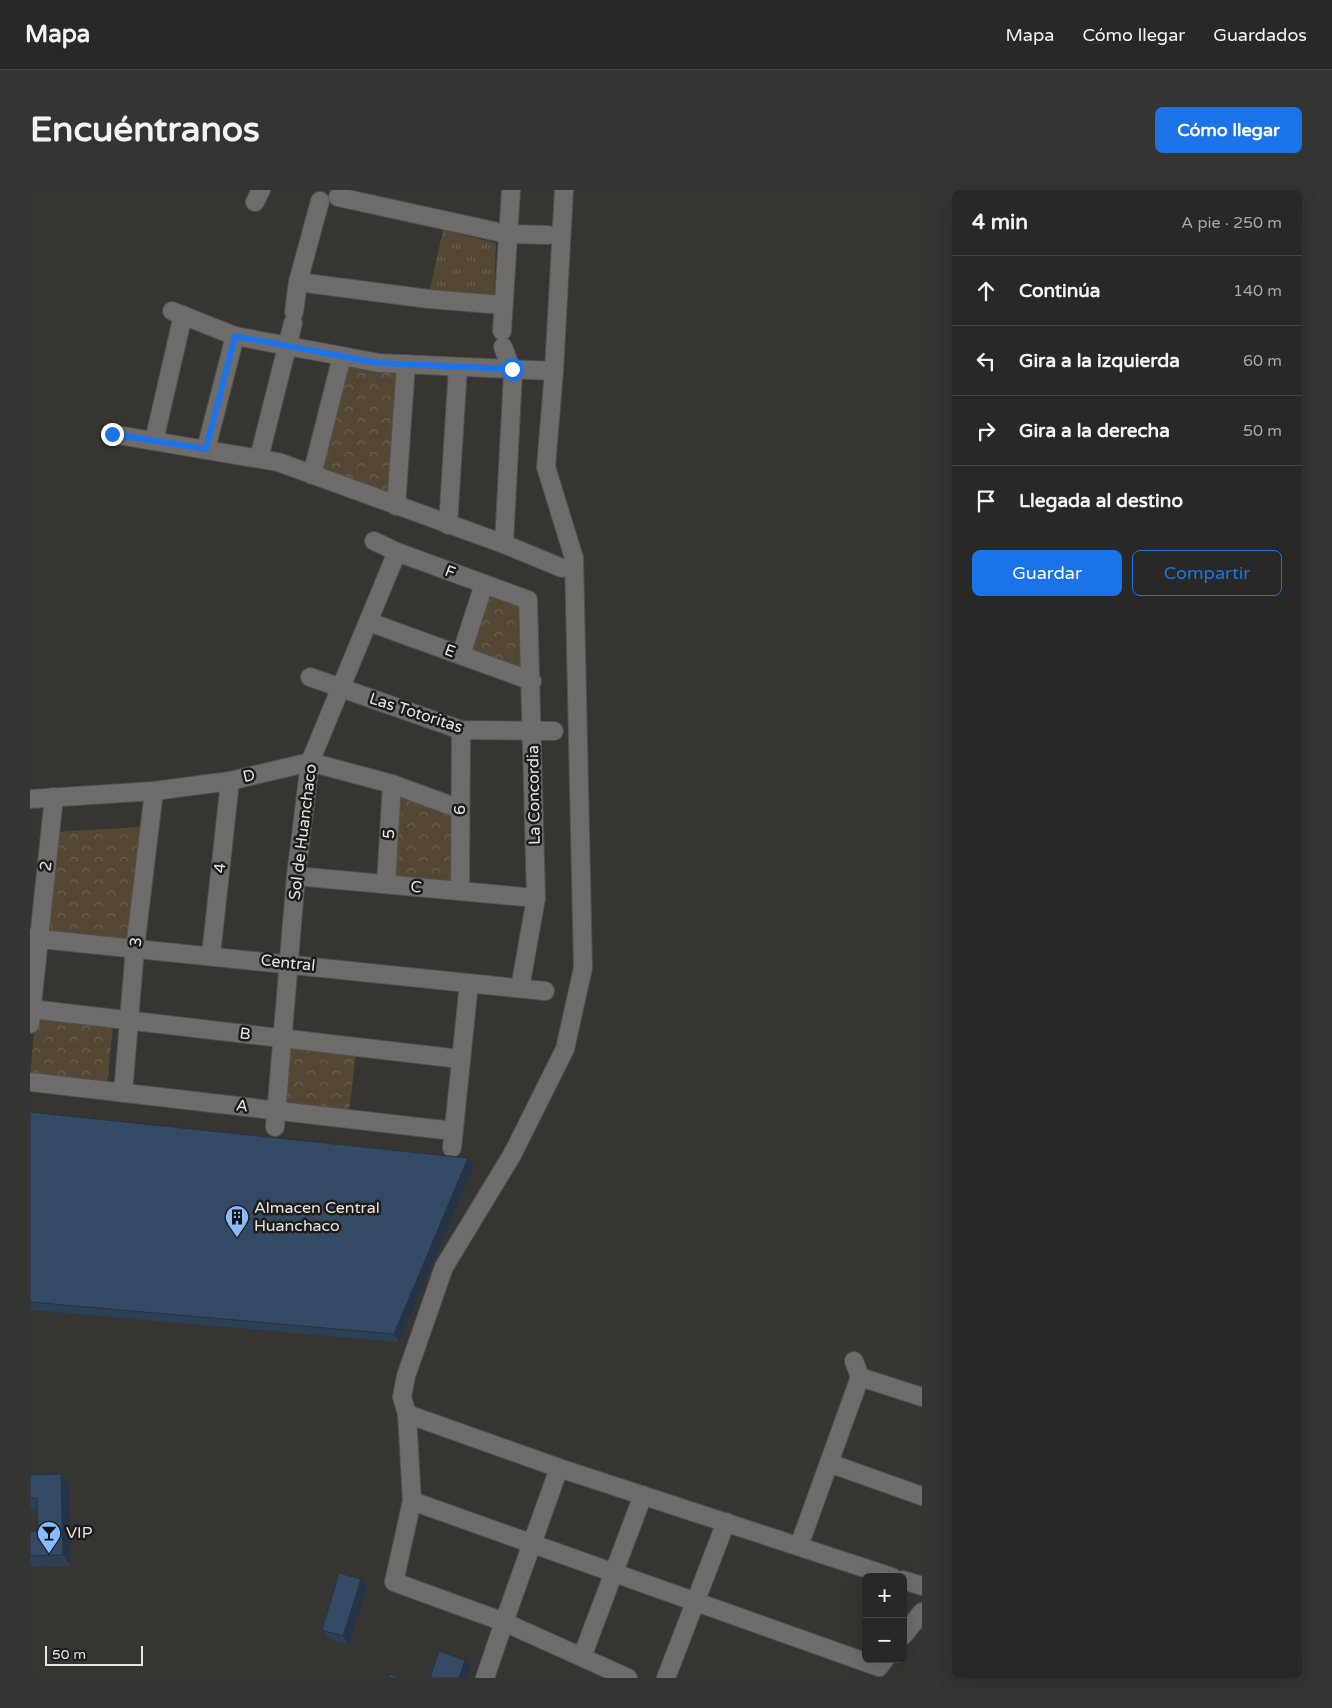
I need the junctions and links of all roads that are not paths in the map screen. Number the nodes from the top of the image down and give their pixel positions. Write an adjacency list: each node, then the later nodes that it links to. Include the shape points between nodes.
1 (511, 190): 5 (street)
2 (564, 190): 15 (street)
3 (339, 194): 4 (street, via 330,202); 5 (street)
4 (316, 195): 7 (street)
5 (507, 234): 6 (street); 8 (street)
6 (548, 235)
7 (298, 282): 8 (street); 10 (street)
8 (503, 305): 14 (street, via 502,339)
9 (235, 336): 10 (street); 17 (street, via 178,313); 18 (street)
10 (288, 345): 11 (street); 19 (street)
11 (342, 356): 12 (street); 20 (street)
12 (406, 364): 13 (street); 21 (street)
13 (458, 367): 14 (street); 22 (street)
14 (512, 369): 15 (street); 24 (street)
15 (554, 371): 67 (street, via 546,467 574,558 583,968 565,1049 512,1155 444,1267 406,1376 402,1397)
16 (112, 434): 17 (street)
17 (154, 441): 18 (street)
18 (206, 449): 19 (street)
19 (259, 458): 20 (street)
20 (312, 475): 21 (street)
21 (396, 506): 22 (street)
22 (448, 525): 24 (street)
23 (374, 541): 25 (street, F)
24 (504, 544): 26 (street)
25 (397, 552): 27 (street, F); 29 (street, Sol de Huanchaco)
26 (562, 568)
27 (484, 584): 28 (street, F); 30 (street)
28 (528, 600): 32 (street, La Concordia)
29 (369, 622): 30 (street, E); 33 (street, Sol de Huanchaco)
30 (461, 655): 32 (street, E)
31 (310, 677): 33 (street, Las Totoritas)
32 (532, 681): 35 (street, La Concordia)
33 (341, 688): 34 (street, Las Totoritas); 37 (street, Sol de Huanchaco)
34 (461, 730): 35 (street, Las Totoritas); 43 (street, 6)
35 (533, 731): 36 (street, Las Totoritas); 47 (street, La Concordia)
36 (554, 731)
37 (310, 762): 38 (street, D); 39 (street, D); 44 (street, Sol de Huanchaco)
38 (230, 781): 40 (street, D); 50 (street, 4)
39 (392, 784): 43 (street, D); 45 (street, 5)
40 (154, 791): 41 (street, D); 49 (street, 3)
41 (54, 797): 42 (street, D); 48 (street, 2)
42 (30, 799)
43 (460, 809): 46 (street, 6)
44 (296, 876): 45 (street, C); 51 (street, Sol de Huanchaco)
45 (386, 884): 46 (street, C)
46 (460, 891): 47 (street, C)
47 (536, 898): 53 (street, La Concordia)
48 (34, 938): 49 (street, Central); 55 (street, 2)
49 (135, 948): 50 (street, Central); 56 (street, 3)
50 (211, 955): 51 (street, Central)
51 (290, 964): 52 (street, Central); 57 (street, Sol de Huanchaco)
52 (469, 983): 53 (street, Central); 58 (street)
53 (520, 988): 54 (street, Central)
54 (545, 991)
55 (31, 1016): 56 (street, B)
56 (129, 1020): 57 (street, B); 60 (street, 3)
57 (283, 1038): 58 (street, B); 61 (street, Sol de Huanchaco)
58 (460, 1059): 62 (street)
59 (30, 1082): 60 (street, A)
60 (123, 1093): 61 (street, A)
61 (276, 1119): 62 (street, A)
62 (453, 1131): 63 (street)
63 (452, 1148)
64 (854, 1361): 65 (street)
65 (860, 1377): 66 (street); 68 (street)
66 (922, 1398)
67 (407, 1414): 69 (street); 72 (street)
68 (829, 1464): 71 (street); 75 (street)
69 (559, 1468): 70 (street); 74 (street)
70 (643, 1495): 73 (street); 76 (street)
71 (922, 1496)
72 (412, 1501): 74 (street); 82 (street, via 394,1582)
73 (726, 1522): 75 (street); 80 (street)
74 (533, 1542): 76 (street); 82 (street)
75 (799, 1546): 77 (street)
76 (614, 1571): 80 (street); 84 (street)
77 (880, 1573)
78 (907, 1581): 79 (street)
79 (922, 1586)
80 (696, 1601): 85 (street); 90 (street)
81 (922, 1612): 83 (street)
82 (504, 1622): 84 (street); 88 (street)
83 (907, 1631)
84 (582, 1657): 89 (street)
85 (862, 1661)
86 (868, 1663): 87 (street, via 879,1667)
87 (882, 1663)
88 (485, 1678)
89 (628, 1678)
90 (666, 1678)

